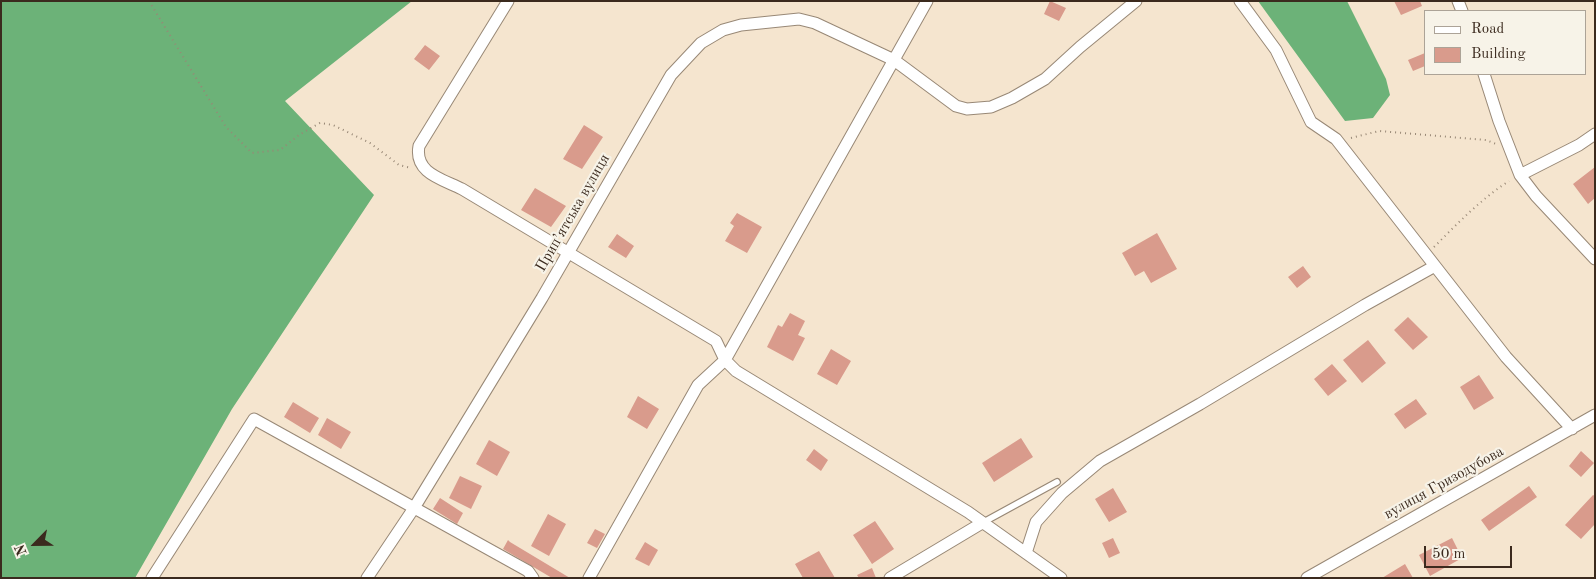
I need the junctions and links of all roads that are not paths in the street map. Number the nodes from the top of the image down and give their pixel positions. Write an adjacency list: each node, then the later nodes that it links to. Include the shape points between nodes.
1 (508, 1): 9 (street, via 418,146 417,155 428,172)
2 (927, 1): 5 (street)
3 (1136, 1): 5 (street, Прип’ятська вулиця, via 1045,79 991,107 967,109 956,106)
4 (1240, 1): 11 (street, via 1276,50 1311,122 1336,139)
5 (894, 60): 9 (street, Прип’ятська вулиця, via 815,23 799,19 741,25 723,30 700,43 671,75); 12 (street)
6 (1484, 75): 8 (street)
7 (1595, 134): 8 (street)
8 (1520, 175): 10 (street)
9 (568, 252): 12 (street, via 716,341); 16 (street, Прип’ятська вулиця)
10 (1595, 259)
11 (1435, 266): 14 (street, via 1506,357); 18 (street, via 1100,461 1062,493 1036,522)
12 (725, 360): 17 (street, via 736,371); 22 (street, via 698,384)
13 (1595, 415): 14 (street, вулиця Гризодубова)
14 (1572, 429): 25 (street, вулиця Гризодубова)
15 (1057, 482): 17 (lane)
16 (414, 508): 19 (street, via 254,419); 20 (street, Прип’ятська вулиця); 21 (street, via 528,571)
17 (982, 523): 18 (street); 23 (street)
18 (1026, 554): 24 (street)
19 (152, 578)
20 (367, 578)
21 (533, 578)
22 (589, 578)
23 (890, 578)
24 (1060, 578)
25 (1307, 578)

